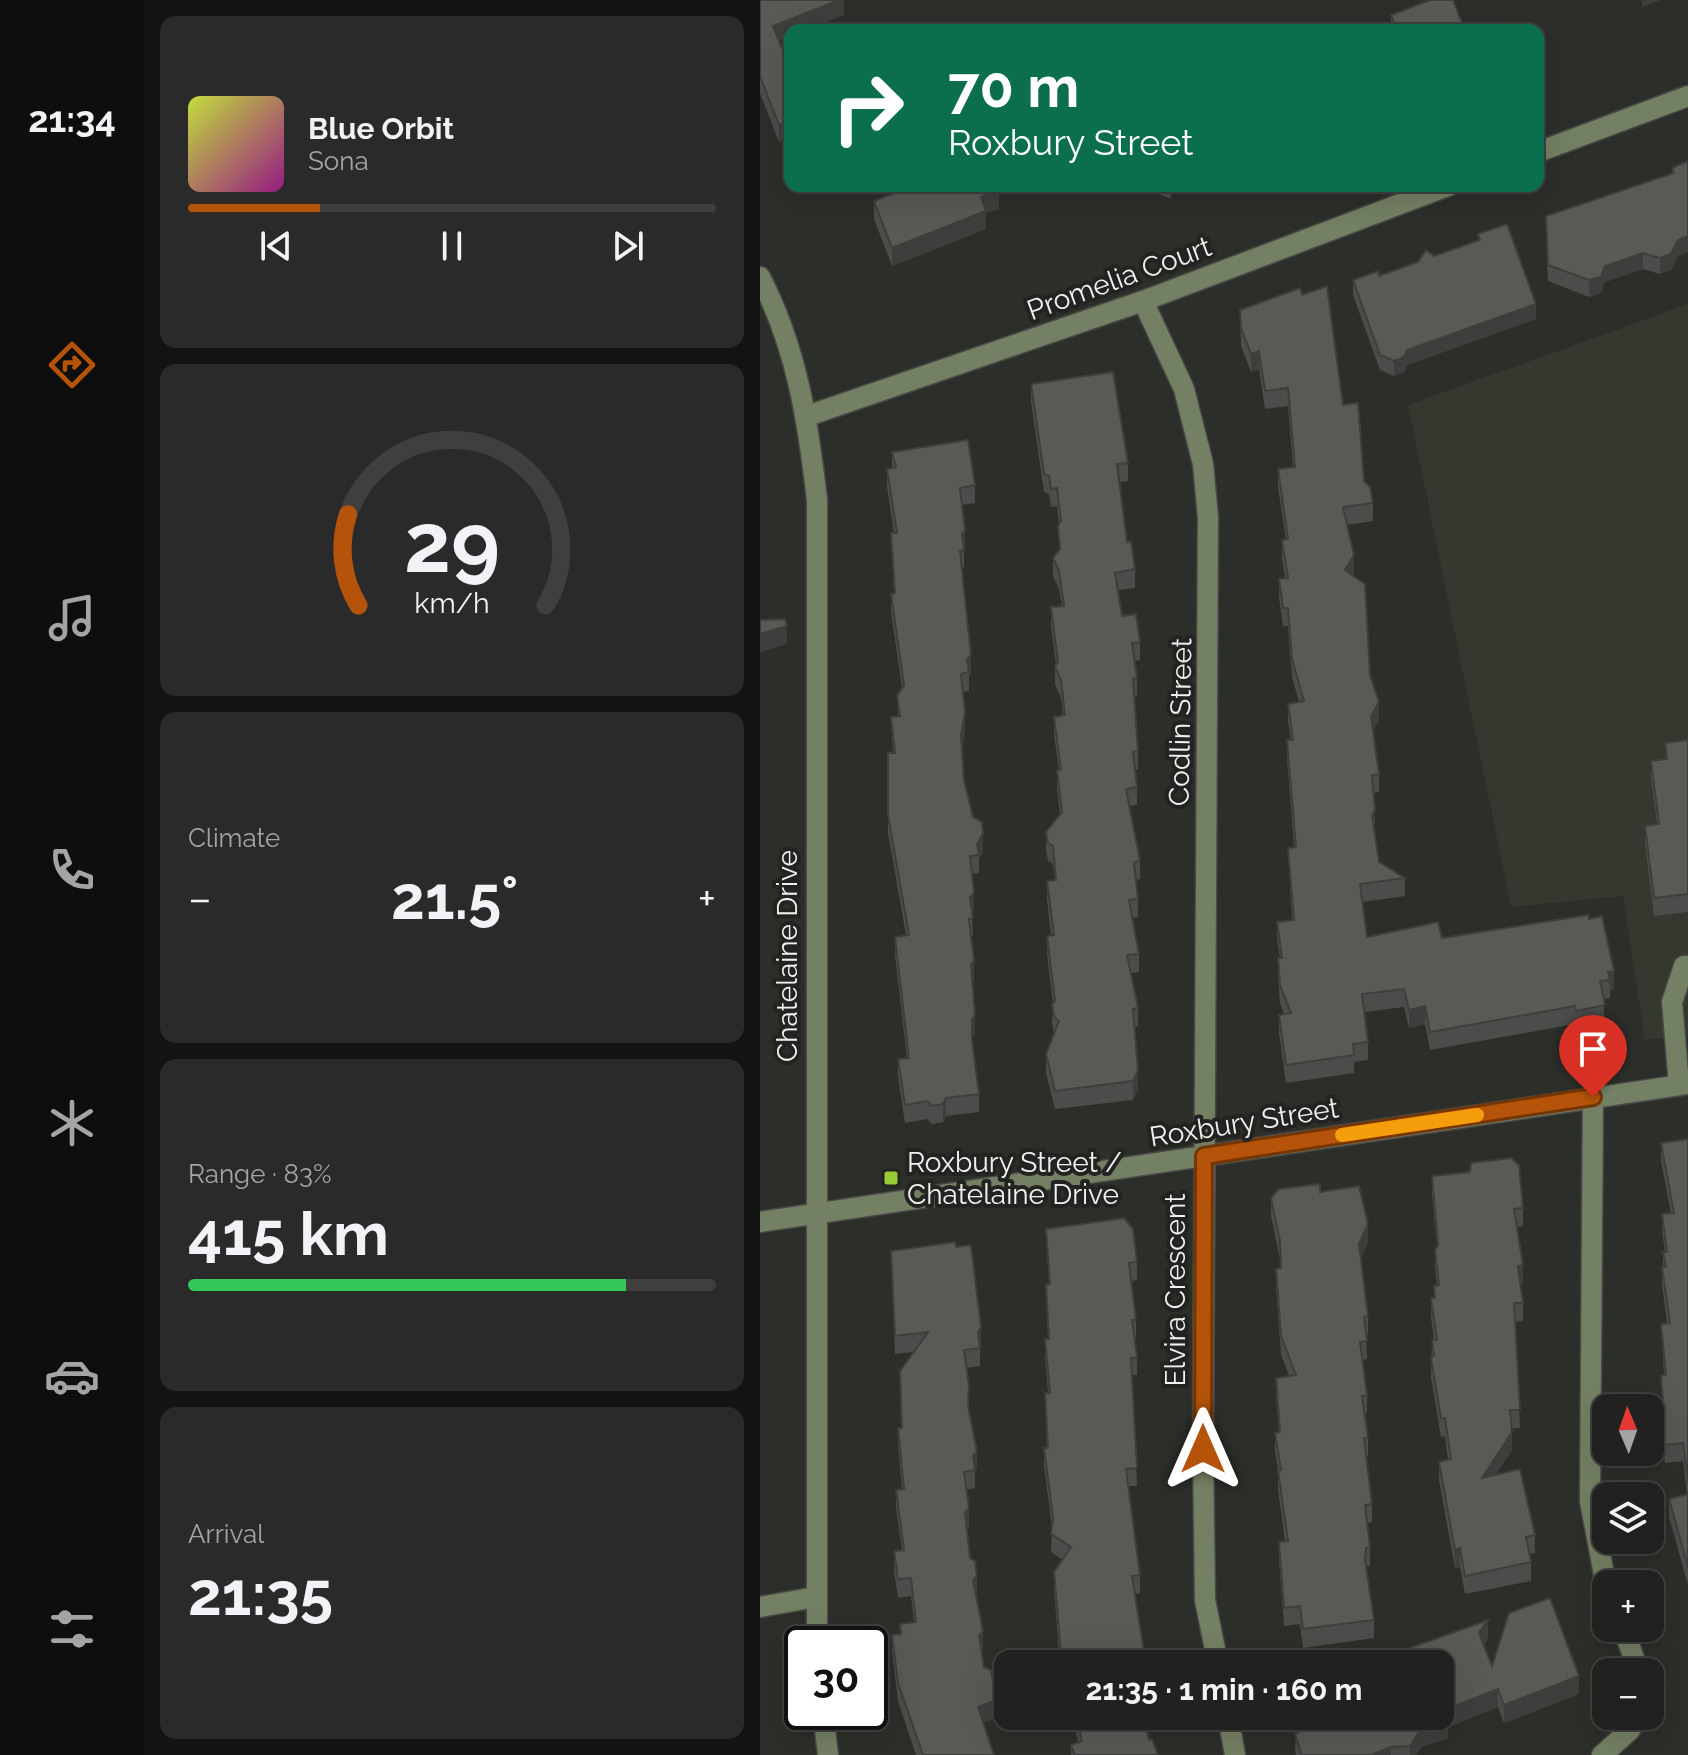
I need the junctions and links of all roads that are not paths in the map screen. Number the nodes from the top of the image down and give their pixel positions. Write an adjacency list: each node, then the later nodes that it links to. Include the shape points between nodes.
1 (1688, 96): 2 (street)
2 (1544, 150)
3 (1432, 192): 5 (street, Promelia Court)
4 (760, 277): 6 (street, Chatelaine Drive, via 793,354)
5 (1143, 301): 6 (street, Promelia Court); 10 (street, Codlin Street, via 1184,389 1203,464 1208,517)
6 (807, 416): 11 (street, Chatelaine Drive, via 817,500)
7 (1688, 966): 8 (street, via 1672,1002)
8 (1684, 1085): 9 (street, Roxbury Street)
9 (1593, 1097): 10 (street, Roxbury Street); 13 (street, via 1590,1501)
10 (1204, 1156): 11 (street, Roxbury Street); 17 (street, Elvira Crescent, via 1205,1600)
11 (814, 1216): 12 (street, Roxbury Street); 14 (street, Chatelaine Drive)
12 (760, 1222)
13 (1603, 1570)
14 (816, 1597): 15 (street); 16 (street, Chatelaine Drive)
15 (760, 1607)
16 (817, 1626)
17 (1215, 1650)
18 (825, 1730): 21 (street)
19 (1231, 1730): 22 (street)
20 (1630, 1730): 23 (street)
21 (828, 1755)
22 (1235, 1755)
23 (1602, 1755)

